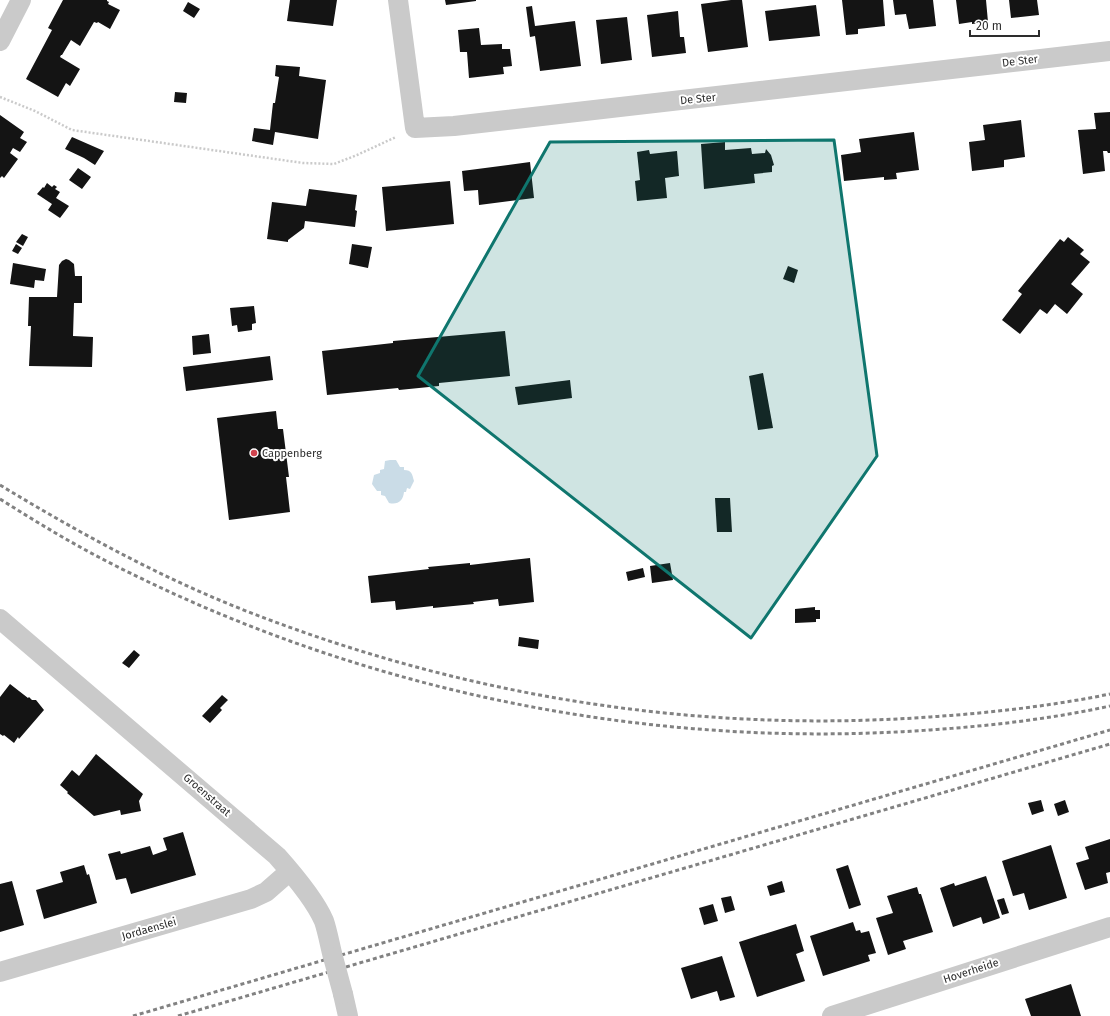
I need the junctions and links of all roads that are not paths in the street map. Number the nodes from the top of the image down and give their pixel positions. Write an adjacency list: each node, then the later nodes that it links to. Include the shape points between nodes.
1 (21, 0): 3 (street)
2 (398, 0): 4 (street, De Ster, via 414,128 454,126)
3 (0, 41)
4 (1110, 51)
5 (0, 619): 6 (street, Groenstraat, via 277,856)
6 (290, 871): 8 (street, Jordaenslei, via 266,892 251,899); 9 (street, Groenstraat, bridge, via 324,922)
7 (1110, 927): 10 (street, Hoverheide)
8 (0, 972)
9 (348, 1016)
10 (832, 1016)

